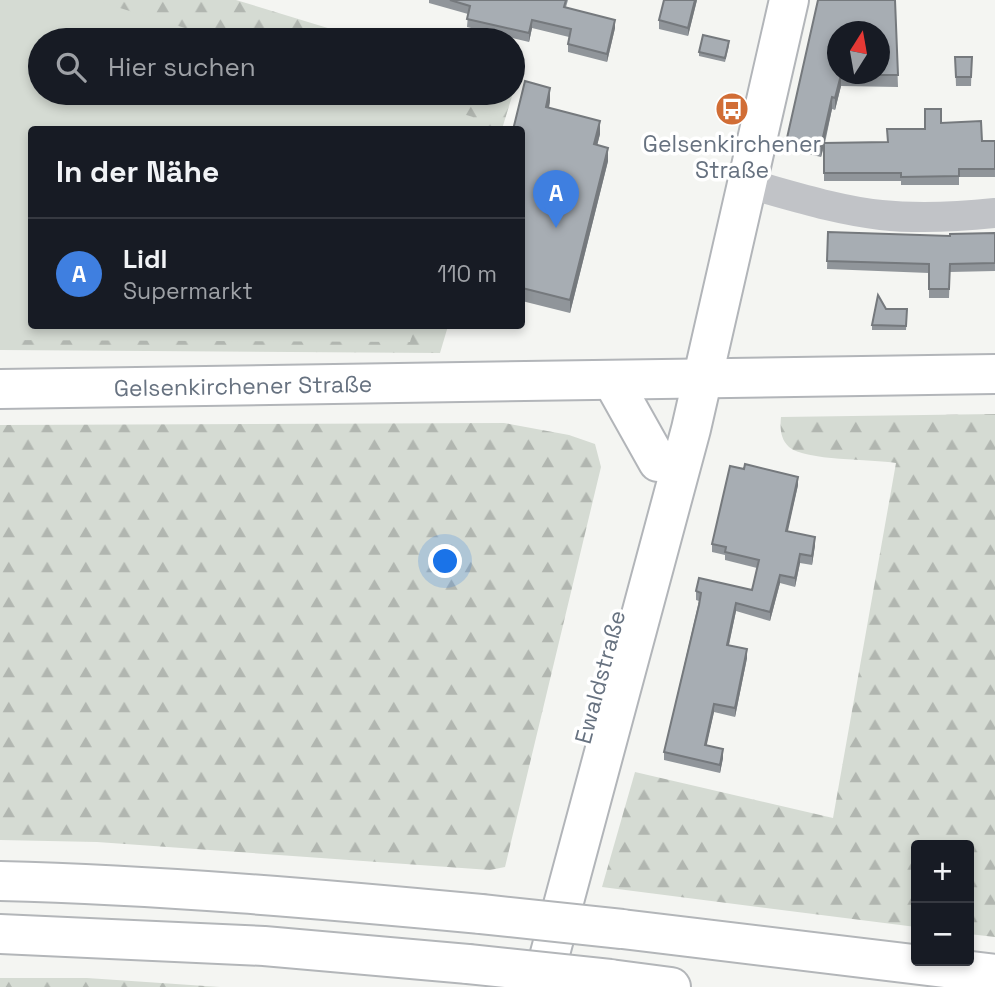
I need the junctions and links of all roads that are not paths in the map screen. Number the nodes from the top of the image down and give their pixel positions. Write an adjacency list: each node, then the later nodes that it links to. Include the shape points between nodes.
1 (789, 0): 2 (main road, Ewaldstraße)
2 (749, 184): 3 (street, via 836,208 883,215); 5 (main road, Ewaldstraße)
3 (995, 213)
4 (995, 374): 5 (main road, Gelsenkirchener Straße)
5 (702, 377): 6 (main road, Gelsenkirchener Straße); 8 (main road, Ewaldstraße, via 668,421); 13 (main road, Ewaldstraße)
6 (612, 380): 7 (main road, Gelsenkirchener Straße); 8 (main road)
7 (0, 389)
8 (658, 462): 12 (main road, Ewaldstraße)
9 (0, 881): 11 (main road, bridge, via 268,894 622,929)
10 (0, 934): 14 (main road, bridge, via 264,946)
11 (995, 974)
12 (517, 987)
13 (541, 987)
14 (671, 987)

